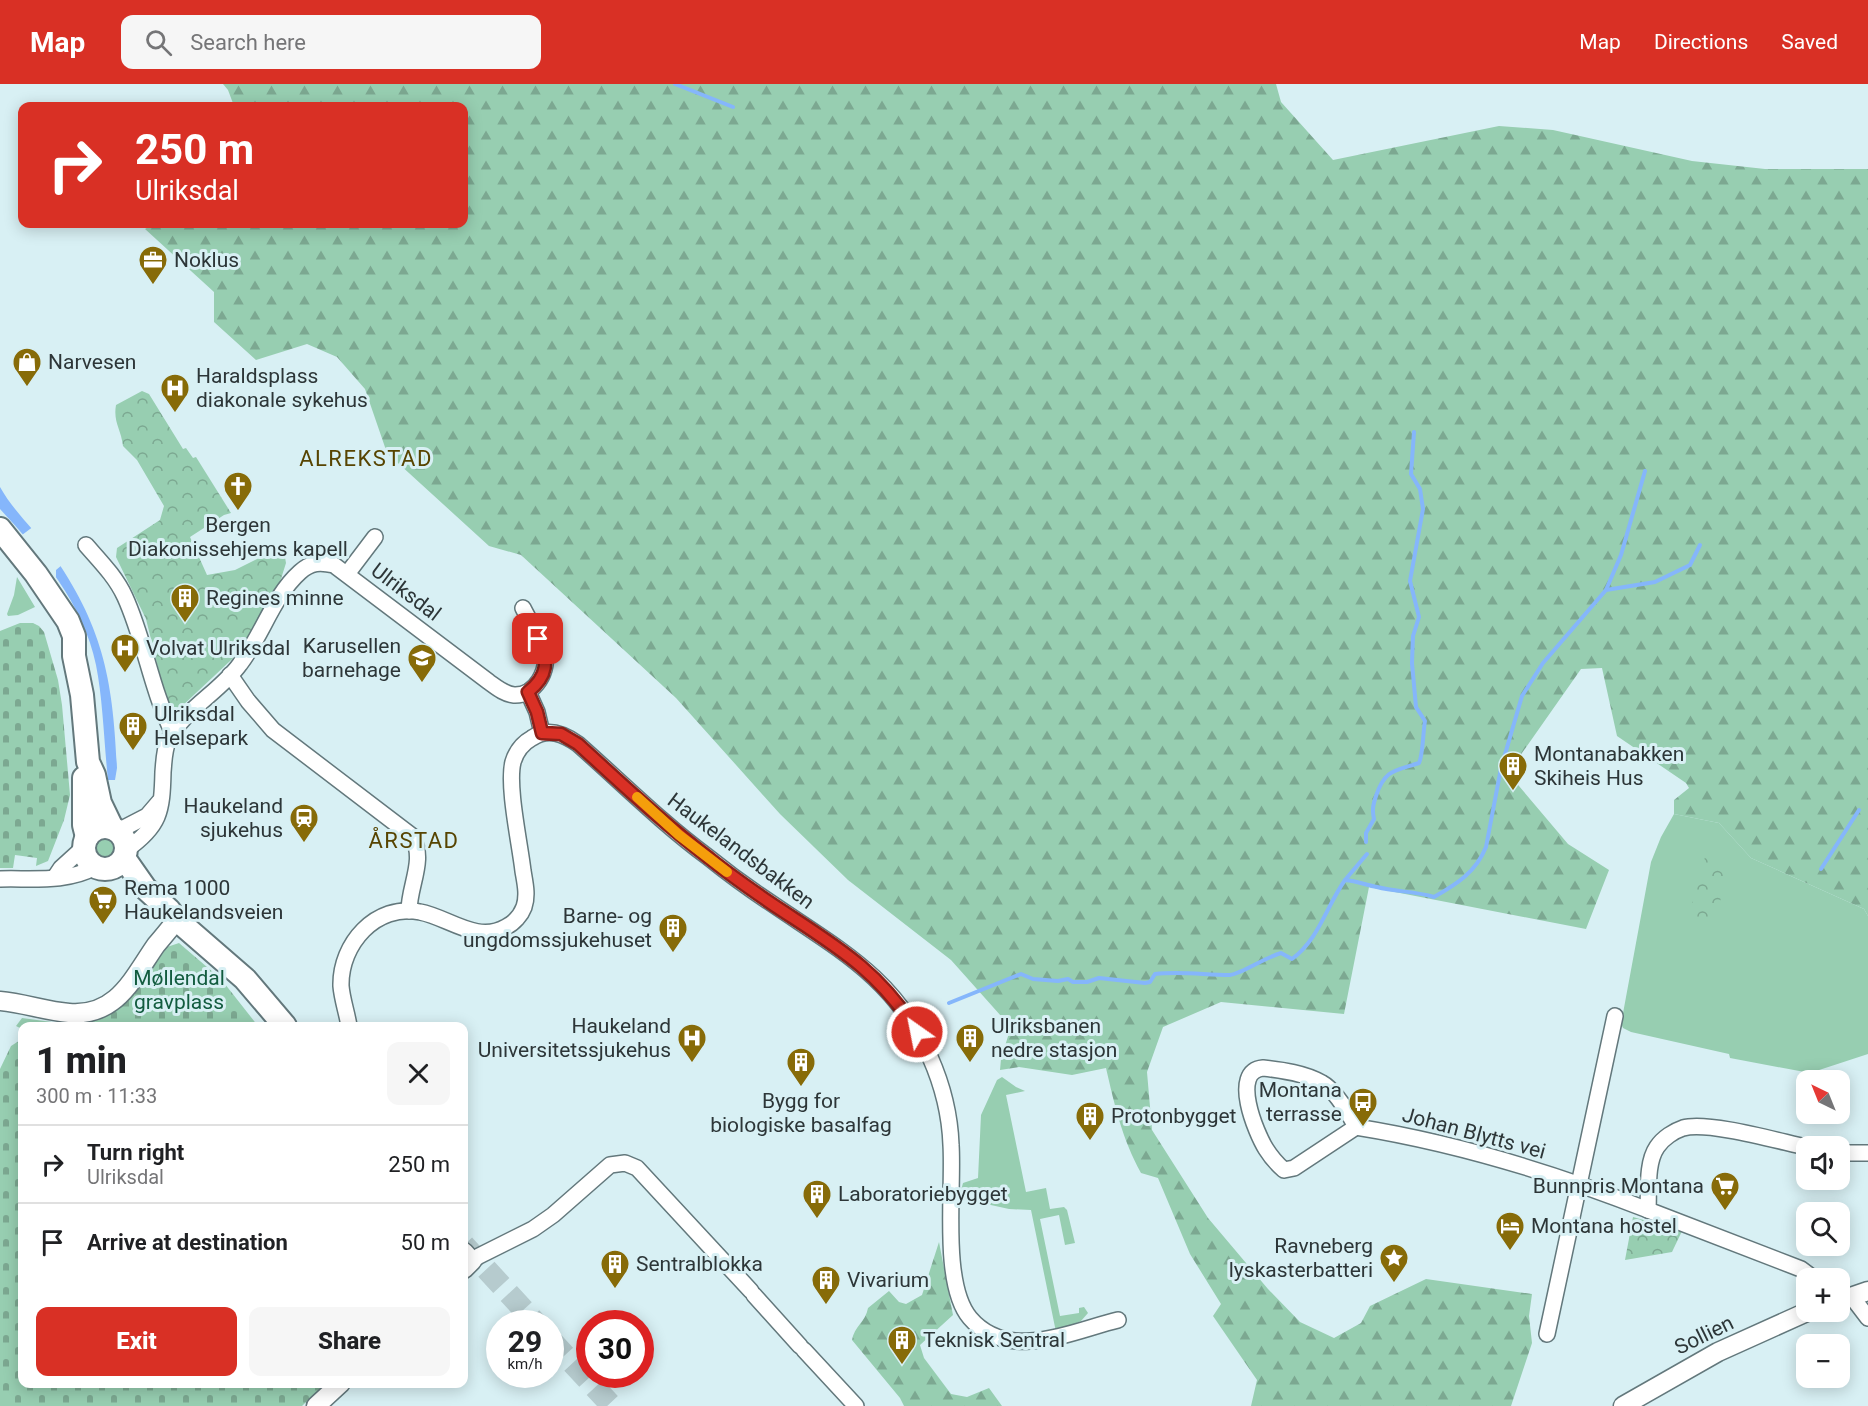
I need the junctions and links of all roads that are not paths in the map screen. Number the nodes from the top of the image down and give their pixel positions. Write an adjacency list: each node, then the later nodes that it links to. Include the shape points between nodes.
1 (0, 529): 10 (main road, via 31,566 74,636)
2 (375, 537): 4 (street)
3 (86, 545): 8 (street, via 125,595 156,696)
4 (347, 574): 6 (street, Ulriksdal, via 323,562 301,572); 7 (street, Ulriksdal, via 504,692)
5 (524, 608): 7 (street, via 546,664 542,677)
6 (230, 675): 8 (street, Ulriksdal); 15 (street, via 273,730 412,836 419,861)
7 (528, 692): 9 (street)
8 (173, 733): 11 (street, Ulriksdal, via 165,750 156,822 147,832)
9 (542, 733): 15 (street, via 519,749 511,774 526,889 520,915 503,929 488,933); 34 (street, Haukelandsbakken, via 561,734 578,744 707,857 853,958 900,1006 930,1057 947,1113 951,1145 951,1255 958,1293 970,1318 988,1333 1019,1342 1059,1337)
10 (88, 762): 11 (main road, via 100,803); 12 (main road, via 84,776 84,825)
11 (120, 842): 12 (main road, via 116,867); 12 (main road, via 98,828); 16 (main road, via 146,888)
12 (92, 855): 13 (street, via 61,868); 13 (street, via 71,877); 16 (main road, via 160,912)
13 (55, 877): 14 (street)
14 (0, 879)
15 (409, 911): 22 (street, via 388,914 373,922 348,951 341,986)
16 (177, 920): 17 (main road); 18 (street, via 127,989 100,1007 72,1013)
17 (228, 966): 20 (main road); 21 (main road, via 245,979)
18 (0, 1001)
19 (1615, 1016): 27 (street)
20 (268, 1022)
21 (282, 1022)
22 (348, 1022)
23 (1356, 1127): 23 (street, via 1294,1168 1284,1170 1267,1151 1254,1123 1246,1091 1248,1078 1263,1068 1295,1073 1322,1083); 27 (street, Johan Blytts vei, via 1431,1141)
24 (1796, 1146): 28 (street, via 1698,1126 1674,1132 1657,1147 1650,1172)
25 (1850, 1153): 26 (street)
26 (1868, 1153)
27 (1580, 1183): 28 (street, Johan Blytts vei); 35 (street)
28 (1648, 1210): 30 (street, Johan Blytts vei)
29 (468, 1260): 38 (street, via 533,1229 610,1165 632,1165)
30 (1798, 1268)
31 (1853, 1296): 33 (street)
32 (1796, 1317): 39 (street, Sollien, via 1718,1352)
33 (1868, 1318)
34 (1119, 1320)
35 (1547, 1334)
36 (336, 1388): 37 (street)
37 (316, 1406)
38 (856, 1406)
39 (1623, 1406)

